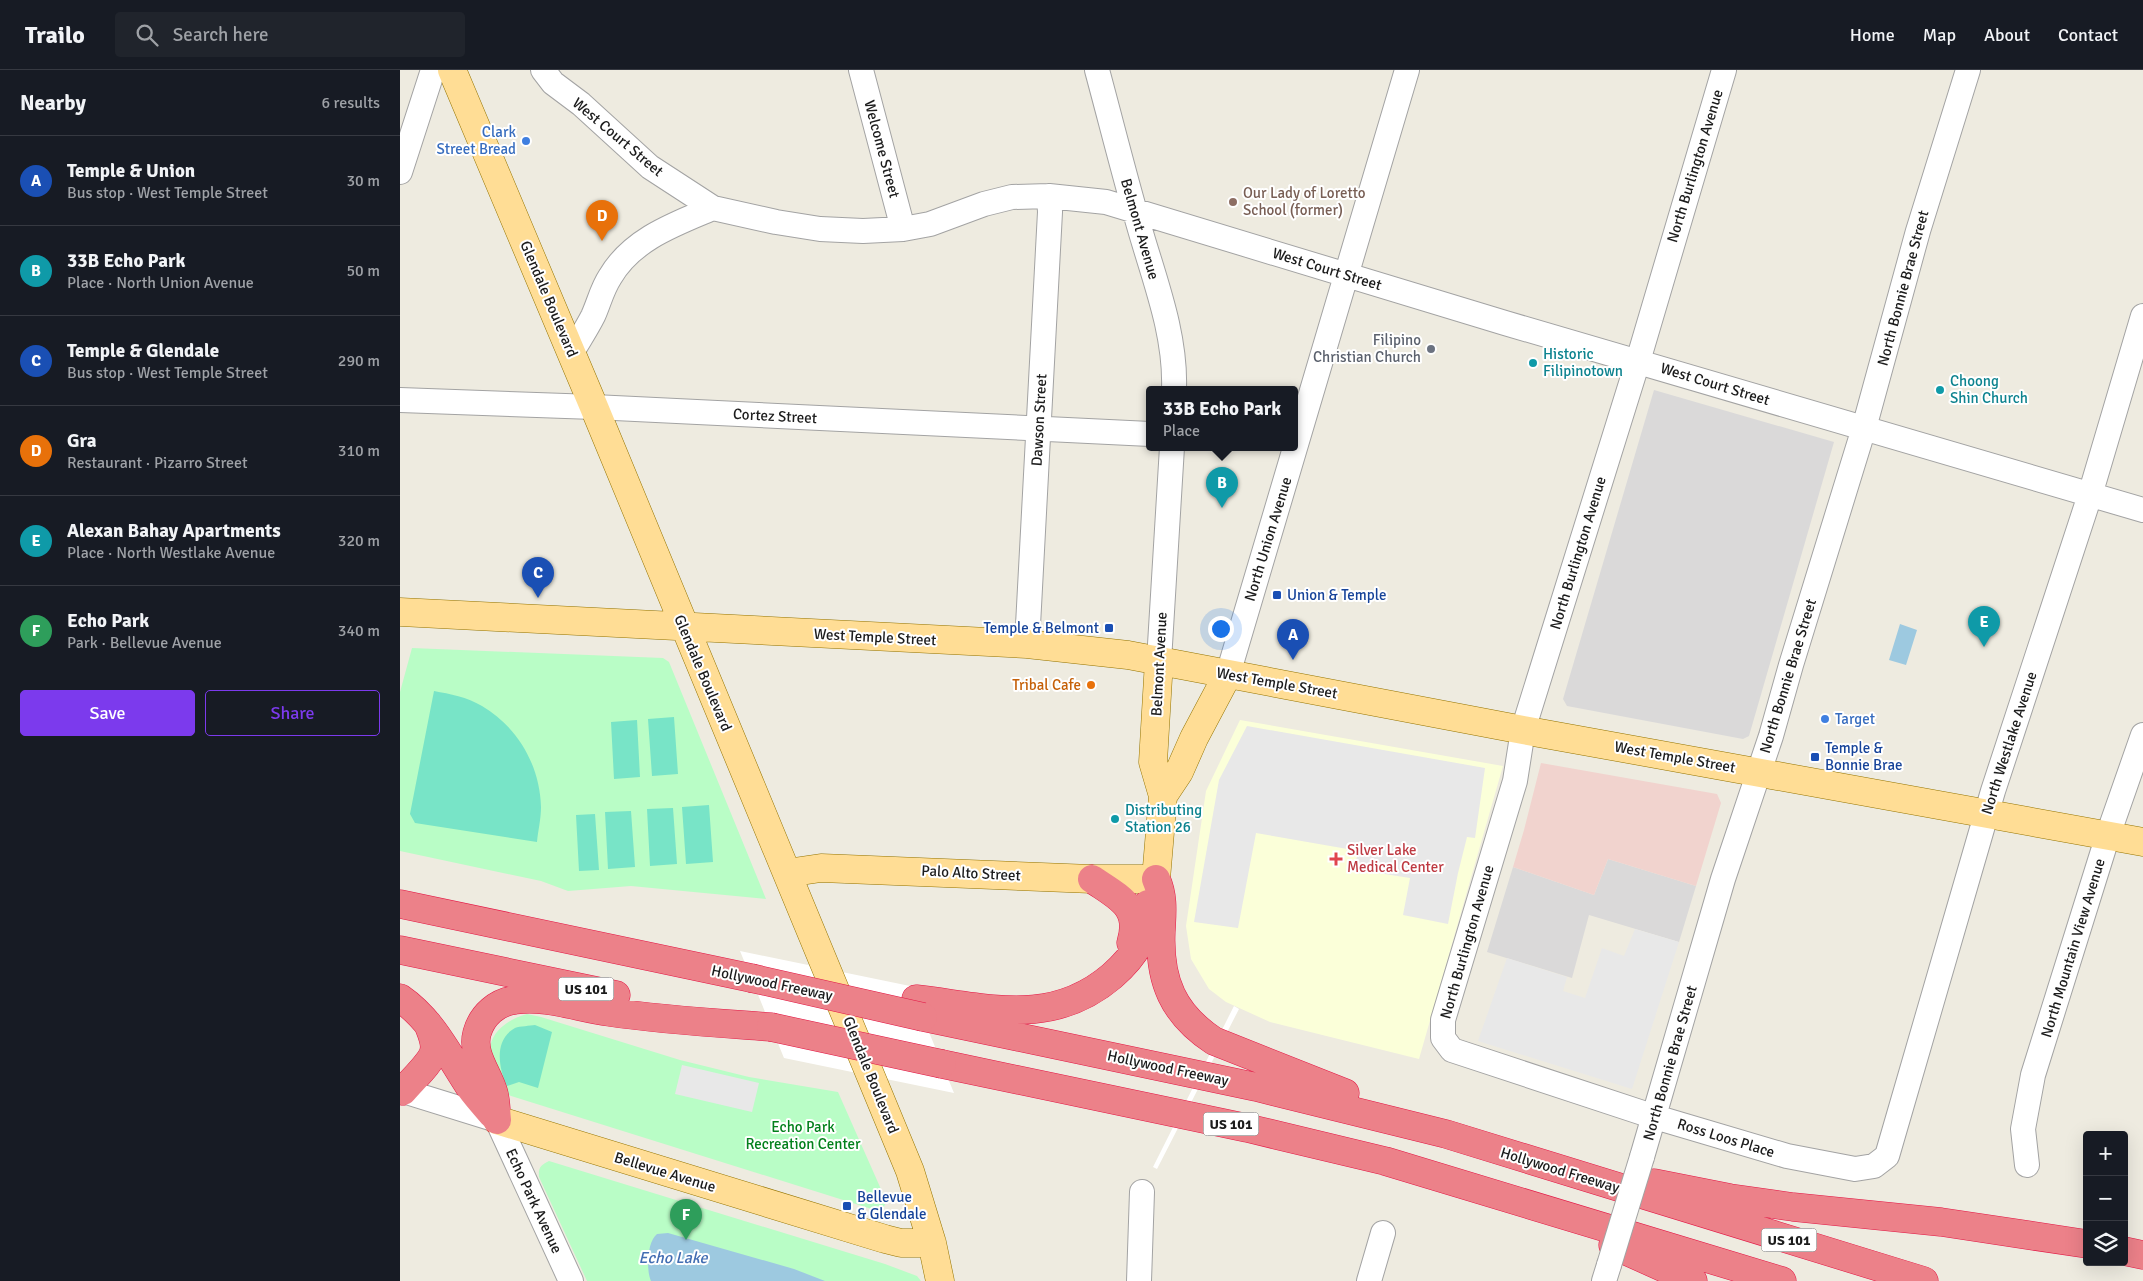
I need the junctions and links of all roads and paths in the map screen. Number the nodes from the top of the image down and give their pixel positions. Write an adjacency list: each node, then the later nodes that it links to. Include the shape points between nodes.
1 (433, 70): 9 (street)
2 (452, 70): 16 (main road, Glendale Boulevard)
3 (543, 70): 11 (street, West Court Street, via 553,83 650,167)
4 (862, 70): 13 (street, Welcome Street)
5 (1097, 70): 12 (street, Belmont Avenue)
6 (1407, 70): 14 (street, North Union Avenue)
7 (1724, 70): 17 (street, North Burlington Avenue)
8 (1968, 70): 21 (street, North Bonnie Brae Street, via 1918,231)
9 (400, 172)
10 (1049, 196): 12 (street, West Court Street, via 1106,202); 13 (street, West Court Street, via 1012,197 930,224); 22 (street, Dawson Street)
11 (713, 208): 13 (street, West Court Street, via 820,229); 16 (street, via 661,230 624,260 610,276 593,317)
12 (1135, 212): 14 (street, West Court Street); 18 (street, Belmont Avenue, via 1169,328 1175,364)
13 (903, 229)
14 (1347, 276): 17 (street, West Court Street); 24 (street, North Union Avenue)
15 (2143, 316): 27 (street, North Westlake Avenue)
16 (572, 352): 20 (main road, Glendale Boulevard)
17 (1638, 360): 21 (street, West Court Street); 34 (street, North Burlington Avenue)
18 (1174, 386)
19 (400, 400): 20 (street, Cortez Street)
20 (594, 407): 22 (street, Cortez Street); 30 (main road, Glendale Boulevard)
21 (1864, 428): 27 (street, West Court Street); 36 (street, North Bonnie Brae Street)
22 (1038, 429): 23 (street, Cortez Street); 31 (street, Dawson Street)
23 (1146, 434)
24 (1298, 440)
25 (1172, 451): 32 (street, Belmont Avenue)
26 (1295, 451): 33 (street, North Union Avenue)
27 (2090, 495): 28 (street, West Court Street); 38 (street, North Westlake Avenue)
28 (2143, 510)
29 (400, 612): 30 (main road, West Temple Street)
30 (684, 627): 31 (main road, West Temple Street); 41 (main road, Glendale Boulevard)
31 (1027, 644): 32 (main road, West Temple Street, via 1104,651)
32 (1159, 661): 33 (main road, West Temple Street); 37 (main road, Belmont Avenue, via 1153,762)
33 (1228, 674): 34 (main road, West Temple Street); 37 (main road, North Union Avenue, via 1179,772)
34 (1523, 730): 36 (main road, West Temple Street); 51 (street, North Burlington Avenue, via 1514,781 1443,1020)
35 (2143, 735): 39 (street, North Mountain View Avenue)
36 (1759, 772): 38 (main road, West Temple Street); 53 (street, North Bonnie Brae Street, via 1720,888)
37 (1163, 796): 43 (main road, Belmont Avenue)
38 (1986, 813): 39 (main road, West Temple Street); 58 (street, North Westlake Avenue, via 1887,1156)
39 (2108, 836): 40 (main road, West Temple Street); 57 (street, North Mountain View Avenue, via 2033,1075 2023,1129)
40 (2143, 842)
41 (787, 873): 42 (main road, Palo Alto Street, via 822,868); 62 (main road, Glendale Boulevard, via 910,1172)
42 (1092, 879): 43 (main road, Palo Alto Street); 46 (highway, via 1125,902 1133,914 1134,927 1126,957)
43 (1156, 879): 46 (highway, via 1141,941 1121,968); 55 (highway, via 1162,903 1163,972 1176,1004 1199,1030 1214,1041)
44 (400, 904): 48 (highway, Hollywood Freeway / US 101, bridge, via 751,978)
45 (400, 950): 50 (highway, US 101)
46 (1103, 983): 48 (highway, via 1066,1004 1046,1009)
47 (400, 998): 49 (highway)
48 (919, 1008): 55 (highway, Hollywood Freeway / US 101)
49 (428, 1022): 52 (highway, via 434,1042 431,1059); 54 (highway, via 469,1086)
50 (771, 1027): 54 (highway, via 642,1016 527,999 501,1003 489,1011 477,1035 483,1070 494,1093); 60 (highway, US 101, bridge, via 1308,1142)
51 (1444, 1038): 53 (street, Ross Loos Place, via 1452,1050)
52 (401, 1091): 54 (street, Bellevue Avenue)
53 (1655, 1117): 58 (street, Ross Loos Place, via 1787,1156 1855,1169); 66 (street, North Bonnie Brae Street, bridge)
54 (497, 1120): 62 (main road, Bellevue Avenue, via 885,1239 901,1243); 67 (street, Echo Park Avenue)
55 (1446, 1134): 56 (highway, Hollywood Freeway / US 101)
56 (1516, 1156): 63 (highway, via 1730,1198 1941,1222); 73 (highway, Hollywood Freeway / US 101)
57 (2027, 1165)
58 (1874, 1166)
59 (1142, 1192): 69 (street)
60 (1516, 1200): 71 (highway); 72 (highway, US 101)
61 (1384, 1233): 70 (street)
62 (932, 1243): 68 (main road, Glendale Boulevard)
63 (2083, 1243)
64 (2128, 1252): 65 (highway)
65 (2143, 1255)
66 (1607, 1273)
67 (571, 1281)
68 (940, 1281)
69 (1139, 1281)
70 (1369, 1281)
71 (1693, 1281)
72 (1782, 1281)
73 (1924, 1281)

